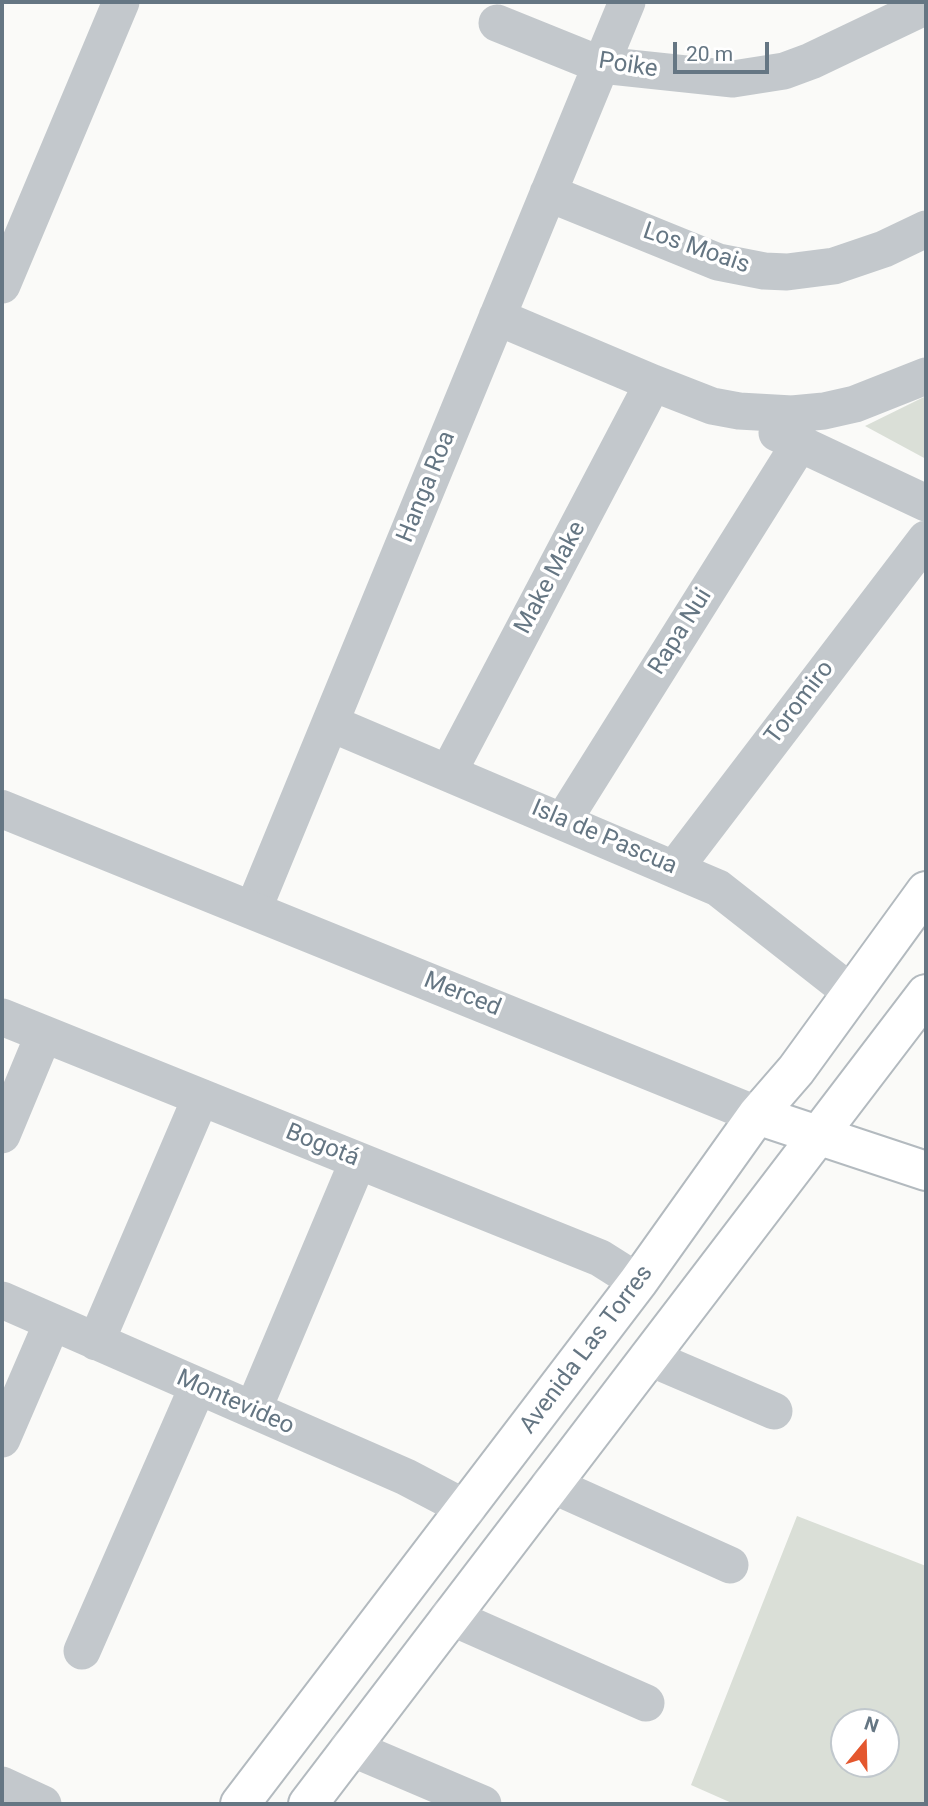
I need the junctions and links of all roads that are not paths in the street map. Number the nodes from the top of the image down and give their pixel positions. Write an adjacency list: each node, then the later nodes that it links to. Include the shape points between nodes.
1 (121, 2): 8 (street)
2 (627, 2): 5 (street, Hanga Roa)
3 (921, 11): 5 (street, Poike, via 811,61 755,77 711,78)
4 (497, 23): 5 (street, Poike)
5 (601, 65): 6 (street, Hanga Roa)
6 (548, 193): 7 (street, Los Moais, via 719,262 764,271 834,266); 9 (street, Hanga Roa)
7 (926, 229)
8 (2, 285)
9 (497, 317): 11 (street); 16 (street, Hanga Roa)
10 (926, 376): 12 (street, via 824,411 765,414)
11 (653, 383): 12 (street); 17 (street, Make Make)
12 (712, 406): 13 (street)
13 (800, 443): 14 (street); 19 (street, Rapa Nui)
14 (926, 503)
15 (926, 539): 20 (street, Toromiro)
16 (330, 723): 17 (street, Isla de Pascua); 22 (street, Hanga Roa)
17 (448, 773): 19 (street, Isla de Pascua)
18 (2, 808): 22 (street, Merced)
19 (562, 821): 20 (street, Isla de Pascua)
20 (675, 868): 23 (street, Isla de Pascua, via 745,907)
21 (926, 891): 23 (main road, Avenida Las Torres)
22 (253, 910): 28 (street, Merced)
23 (853, 994): 28 (main road, Avenida Las Torres)
24 (926, 994): 29 (main road)
25 (2, 1017): 26 (street, Bogotá)
26 (44, 1034): 27 (street, Bogotá); 30 (street)
27 (201, 1097): 31 (street, Bogotá); 36 (street)
28 (757, 1115): 29 (main road, Merced); 33 (main road, Avenida Las Torres)
29 (818, 1134): 32 (main road, Merced); 37 (main road)
30 (2, 1135)
31 (358, 1161): 33 (street, Bogotá, via 600,1258); 39 (street)
32 (926, 1171)
33 (638, 1282): 43 (main road, Avenida Las Torres)
34 (2, 1300): 35 (street, Montevideo)
35 (52, 1323): 36 (street, Montevideo); 41 (street)
36 (96, 1342): 38 (street, Montevideo)
37 (648, 1357): 40 (street); 42 (main road)
38 (198, 1386): 39 (street, Montevideo); 46 (street)
39 (253, 1410): 43 (street, Montevideo, via 426,1486)
40 (774, 1411)
41 (2, 1439)
42 (550, 1485): 44 (street); 45 (main road)
43 (467, 1509): 51 (main road, Avenida Las Torres)
44 (730, 1565)
45 (449, 1616): 47 (street); 48 (main road)
46 (82, 1651)
47 (646, 1703)
48 (349, 1747): 52 (main road); 53 (street)
49 (2, 1786): 50 (street)
50 (43, 1804)
51 (240, 1804)
52 (308, 1804)
53 (483, 1804)

